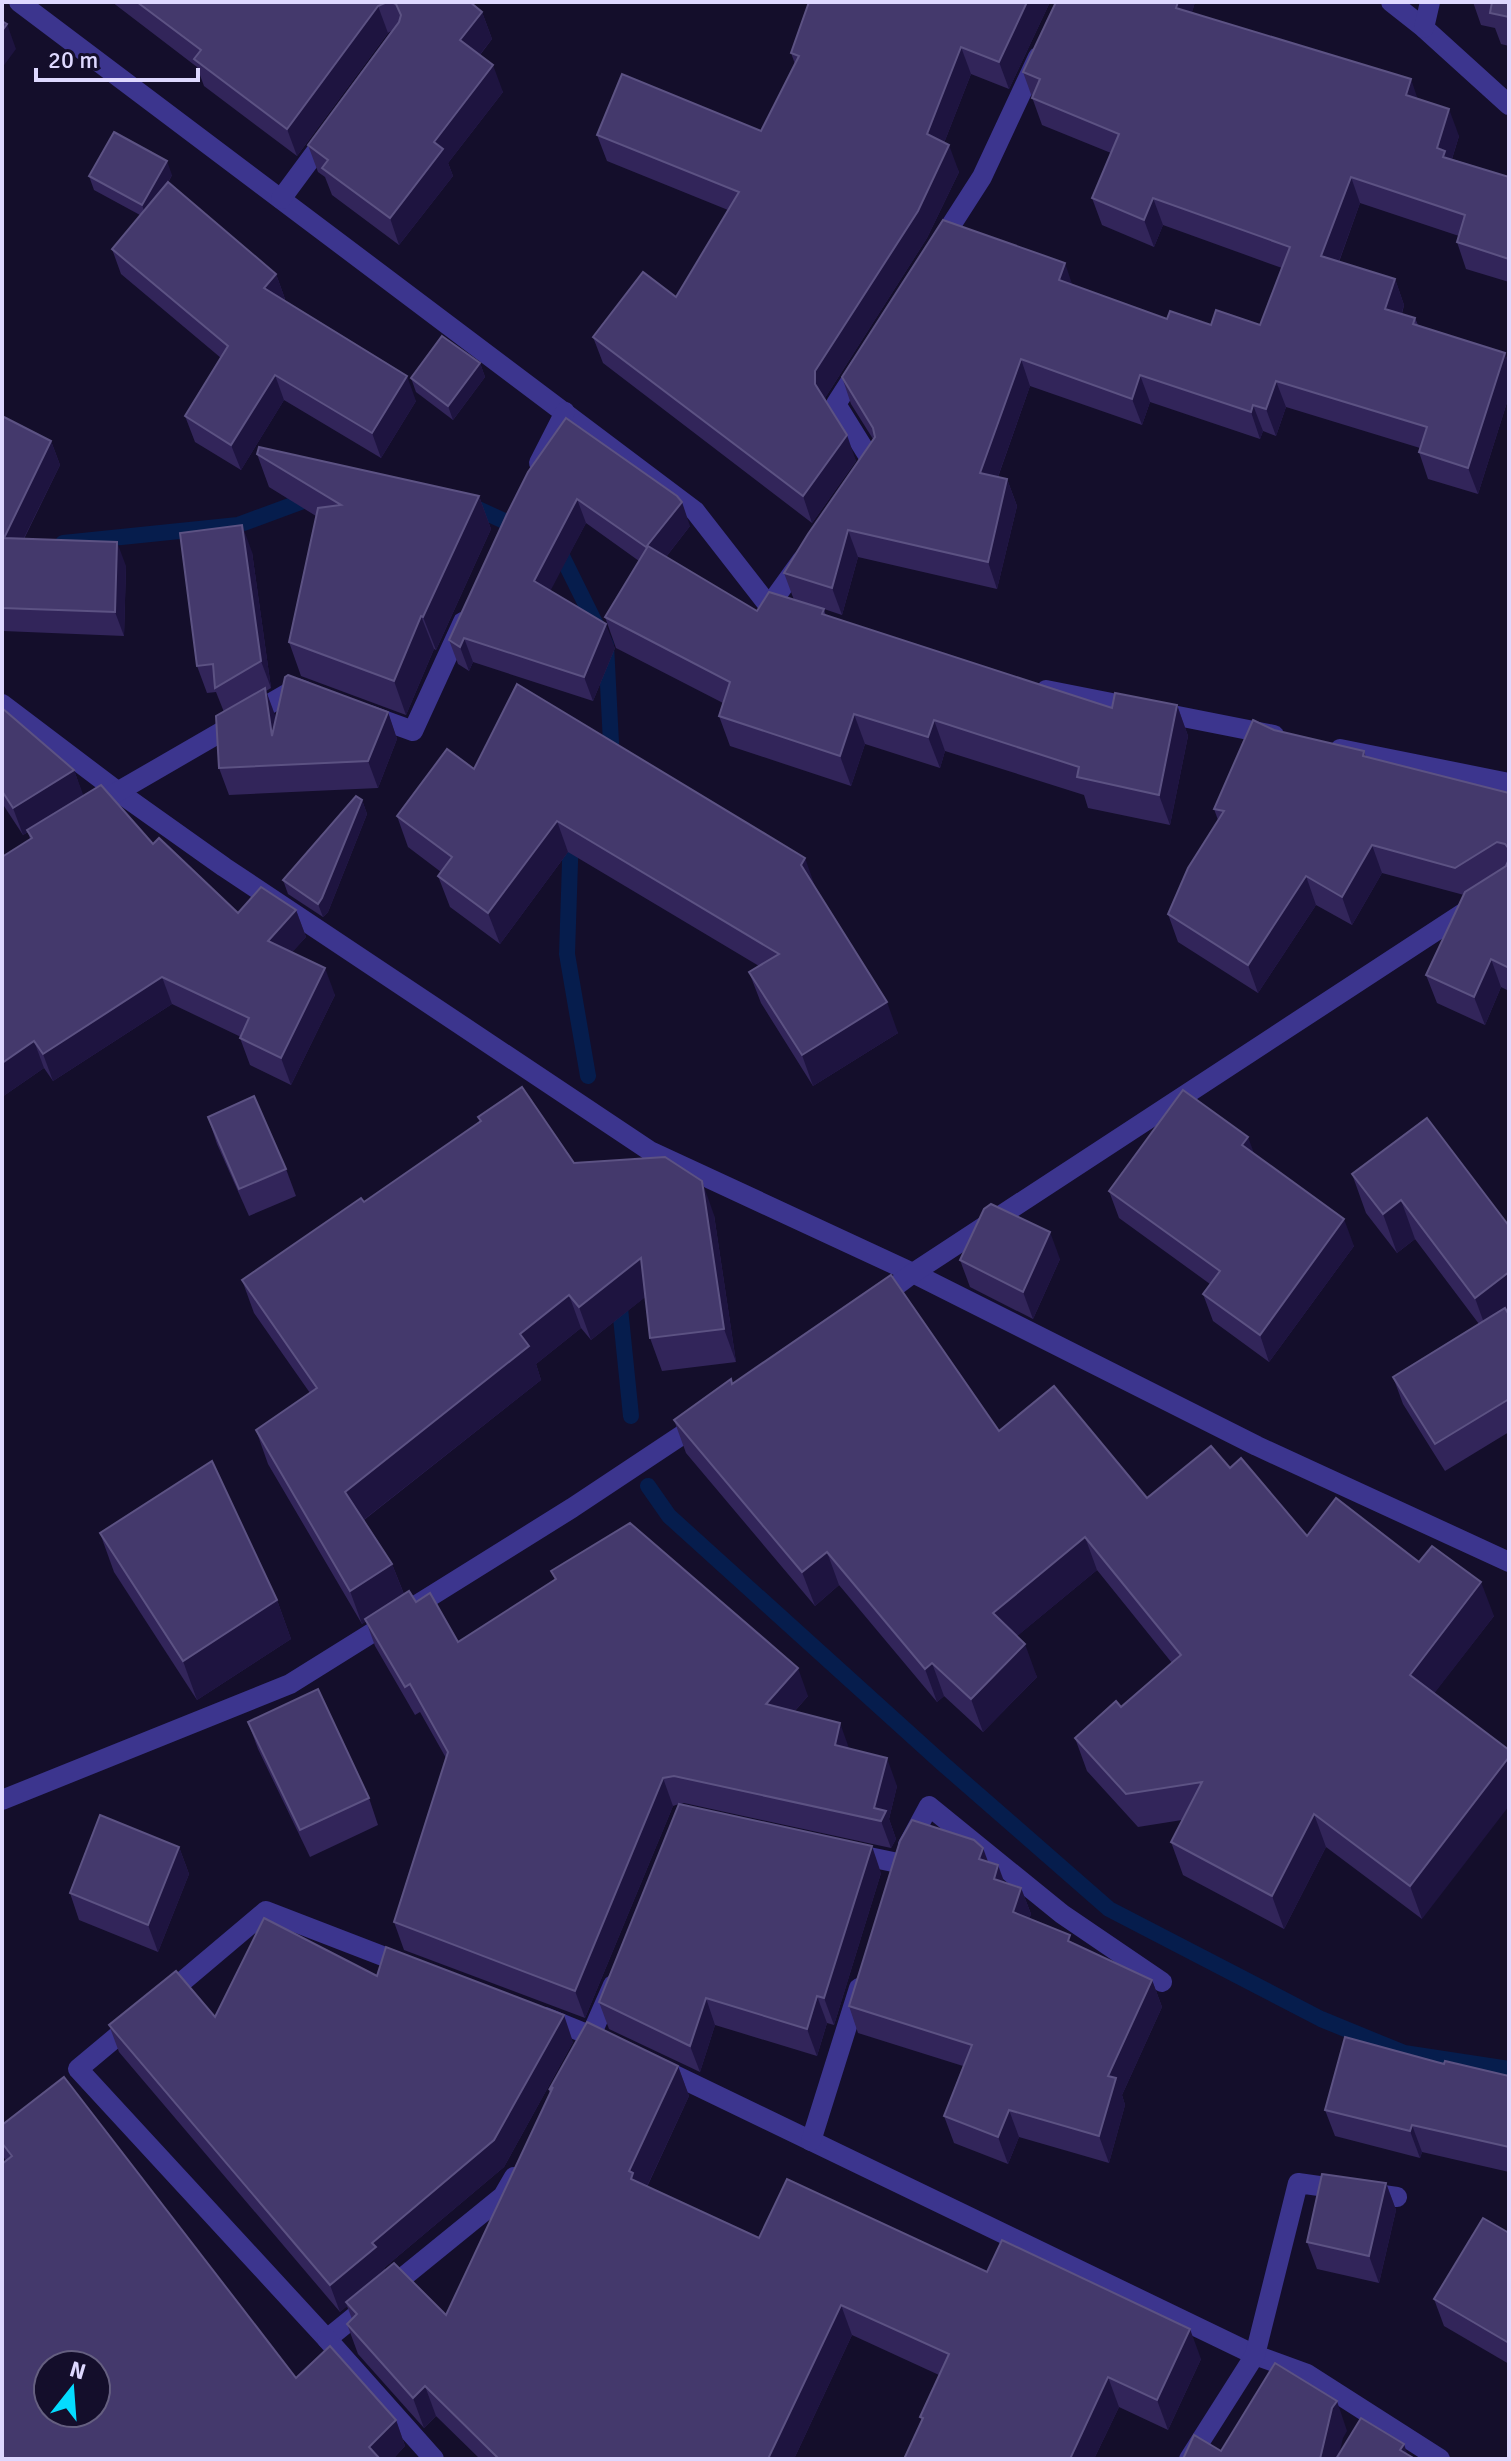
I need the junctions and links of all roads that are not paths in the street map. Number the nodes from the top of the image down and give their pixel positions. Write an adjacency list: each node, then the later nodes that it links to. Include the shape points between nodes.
1 (19, 2): 8 (street)
2 (1391, 2): 4 (street)
3 (1430, 2): 4 (street)
4 (1424, 28): 6 (street)
5 (1045, 42): 9 (street, via 982,177)
6 (1509, 105)
7 (344, 114): 8 (street)
8 (281, 199): 11 (street)
9 (931, 257)
10 (870, 351): 13 (street, via 836,404 872,462)
11 (565, 412): 12 (street); 16 (street, via 695,511)
12 (529, 483)
13 (855, 486)
14 (812, 546): 16 (street)
15 (472, 603): 21 (street, via 413,731)
16 (769, 606): 17 (street)
17 (799, 615)
18 (1022, 683): 22 (street)
19 (326, 699): 25 (street, via 297,688)
20 (2, 704): 25 (street)
21 (355, 710)
22 (1296, 740)
23 (1326, 746): 24 (street)
24 (1509, 783)
25 (117, 791): 26 (street); 28 (street, via 650,1151)
26 (92, 808)
27 (1509, 883): 28 (street)
28 (913, 1273): 29 (street); 31 (street, via 1257,1446)
29 (863, 1311)
30 (725, 1407): 32 (street, via 290,1684)
31 (1509, 1562)
32 (2, 1800)
33 (836, 1850): 37 (street, via 895,1871 929,1806 1062,1914)
34 (622, 1962): 39 (street)
35 (866, 1966): 41 (street)
36 (429, 1973): 44 (street, via 266,1911 78,2069)
37 (1162, 1982)
38 (533, 2013): 39 (street)
39 (592, 2035): 40 (street); 41 (street)
40 (578, 2062)
41 (811, 2141): 45 (street)
42 (525, 2156): 44 (street, via 503,2196)
43 (1397, 2197): 45 (street, via 1298,2183)
44 (327, 2339): 46 (street)
45 (1255, 2355): 47 (street); 48 (street, via 1307,2374)
46 (434, 2459)
47 (1189, 2459)
48 (1440, 2459)

